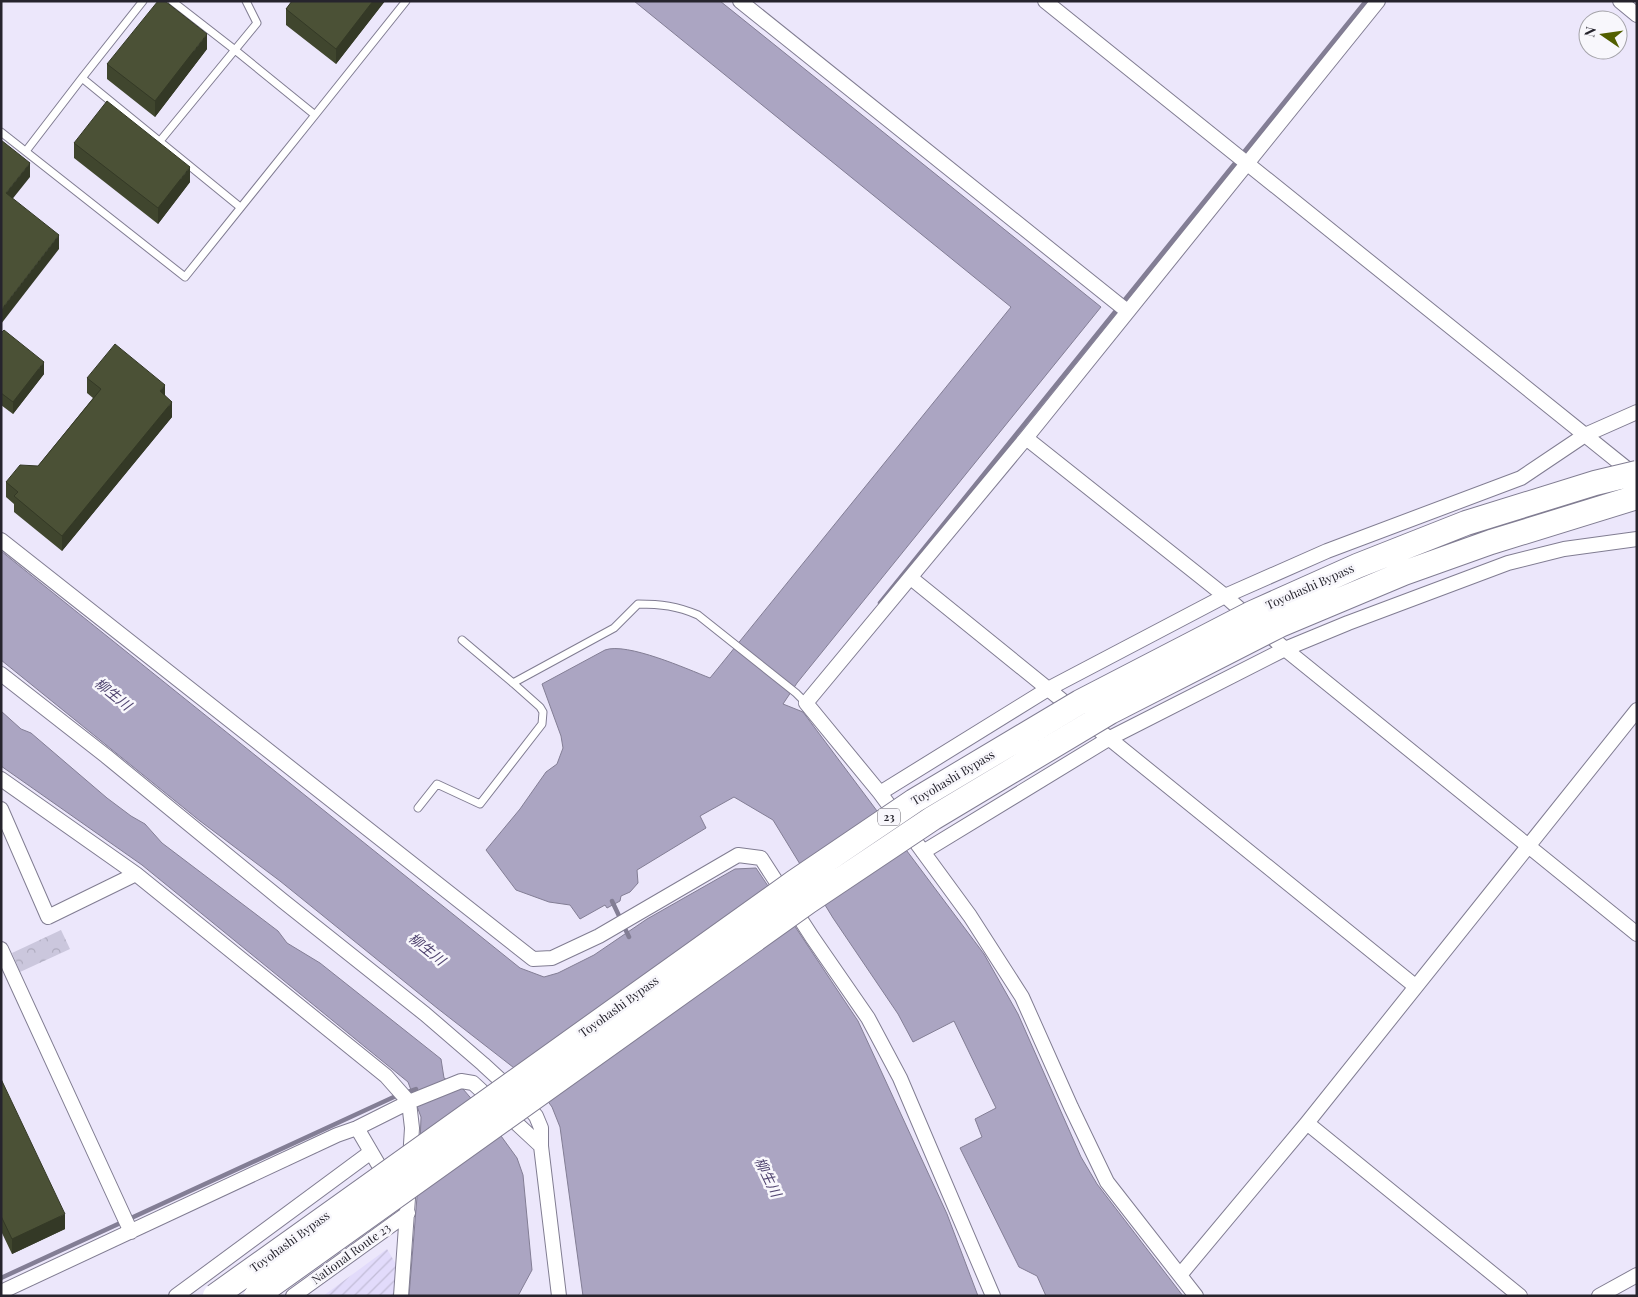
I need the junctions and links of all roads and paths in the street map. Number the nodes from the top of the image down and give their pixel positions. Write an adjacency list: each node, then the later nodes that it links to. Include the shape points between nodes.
1 (143, 1): 11 (lane)
2 (172, 1): 10 (lane)
3 (246, 1): 10 (lane, via 257,23)
4 (406, 1): 12 (lane)
5 (740, 1): 18 (street)
6 (1045, 1): 16 (street)
7 (1378, 1): 16 (street)
8 (1620, 1): 9 (street)
9 (1637, 15)
10 (235, 50): 12 (lane); 14 (lane)
11 (82, 78): 14 (lane); 15 (lane)
12 (315, 115): 17 (lane)
13 (1, 132): 15 (lane)
14 (160, 141): 17 (lane)
15 (26, 151): 17 (lane, via 185,277)
16 (1247, 163): 18 (street); 20 (street)
17 (240, 207)
18 (1127, 311): 21 (street)
19 (1637, 412): 20 (street)
20 (1585, 435): 22 (street); 27 (street, via 1521,478 1327,551)
21 (1026, 438): 26 (street); 27 (street)
22 (1632, 473): 57 (highway, Toyohashi Bypass / 23, bridge, via 1466,523 1357,566 1252,613 1080,702 914,801 793,883)
23 (1637, 497): 58 (highway, Toyohashi Bypass / 23, bridge, via 1404,573 1280,625 1110,712 933,818 809,901)
24 (1637, 539): 29 (street, via 1564,549 1508,563)
25 (1, 540): 62 (street, via 533,959 552,958 613,928 738,854 760,858 873,1026 900,1078)
26 (911, 578): 32 (street); 33 (street)
27 (1225, 596): 29 (street); 32 (street)
28 (462, 640): 31 (lane)
29 (1285, 649): 35 (street); 40 (street)
30 (1, 674): 49 (street, via 483,1064 536,1116 541,1128)
31 (513, 682): 33 (lane, via 614,628 638,604 657,604 681,607 698,614); 38 (lane, via 540,707 544,718 540,729 480,804 436,784)
32 (1048, 689): 35 (street); 37 (street)
33 (806, 703): 37 (street)
34 (1637, 710): 40 (street)
35 (1110, 738): 41 (street); 45 (street)
36 (1, 779): 42 (street)
37 (880, 793): 41 (street)
38 (418, 808)
39 (1, 809): 42 (street, via 48,916)
40 (1528, 846): 43 (street); 45 (street)
41 (923, 852): 53 (street, via 970,916 1022,997 1107,1182)
42 (136, 874): 46 (street, via 386,1076)
43 (1637, 934)
44 (1, 949): 52 (street)
45 (1415, 986): 47 (street)
46 (409, 1102): 48 (street); 49 (street, via 461,1081 473,1083); 51 (street, via 412,1128)
47 (1307, 1123): 53 (street); 64 (street)
48 (357, 1128): 50 (street); 52 (street)
49 (541, 1146): 61 (street)
50 (371, 1152): 51 (street); 56 (street)
51 (408, 1213): 59 (street, National Route 23); 60 (street)
52 (131, 1231): 55 (street)
53 (1180, 1275): 63 (street)
54 (1637, 1275): 65 (street)
55 (1, 1292)
56 (176, 1296)
57 (215, 1296)
58 (256, 1296)
59 (294, 1296)
60 (401, 1296)
61 (559, 1296)
62 (994, 1296)
63 (1196, 1296)
64 (1520, 1296)
65 (1599, 1296)

